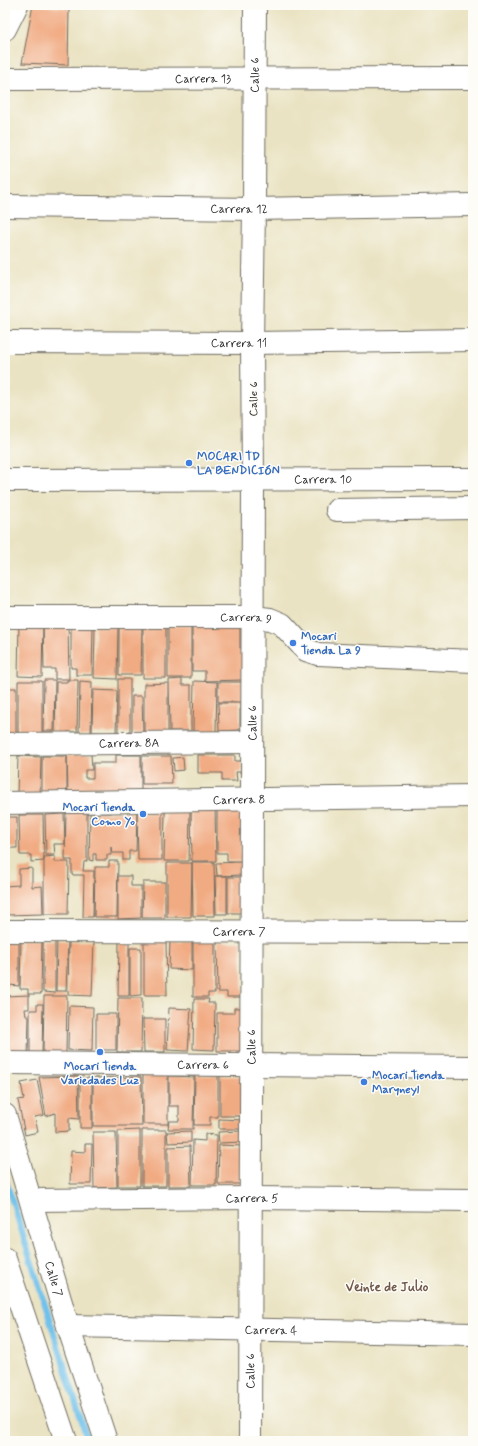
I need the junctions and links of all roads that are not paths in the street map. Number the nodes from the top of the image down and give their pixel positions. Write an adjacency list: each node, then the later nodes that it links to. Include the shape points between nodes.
1 (18, 5): 3 (street)
2 (255, 5): 6 (street, Calle 6)
3 (5, 29)
4 (473, 78): 6 (street, Carrera 13)
5 (5, 79): 6 (street, Carrera 13)
6 (255, 79): 9 (street, Calle 6)
7 (473, 205): 9 (street, Carrera 12)
8 (5, 206): 9 (street, Carrera 12)
9 (254, 209): 12 (street, Calle 6)
10 (473, 340): 12 (street, Carrera 11)
11 (5, 342): 12 (street, Carrera 11)
12 (252, 343): 15 (street, Calle 6)
13 (473, 479): 15 (street, Carrera 10)
14 (5, 480): 15 (street, Carrera 10)
15 (253, 480): 19 (street, Calle 6)
16 (473, 508): 17 (street)
17 (337, 510)
18 (5, 617): 19 (street, Carrera 9)
19 (253, 617): 20 (street, Carrera 9, via 270,619 282,624 306,650 318,654); 21 (street, Calle 6)
20 (473, 661)
21 (252, 742): 22 (street, Carrera 8A); 24 (street, Calle 6)
22 (5, 744)
23 (473, 796): 24 (street, Carrera 8)
24 (252, 800): 25 (street, Carrera 8); 27 (street, Calle 6)
25 (5, 803)
26 (5, 931): 27 (street, Carrera 7)
27 (252, 931): 28 (street, Carrera 7); 30 (street, Calle 6)
28 (473, 932)
29 (5, 1063): 30 (street, Carrera 6)
30 (251, 1064): 31 (street, Carrera 6); 33 (street, Calle 6)
31 (473, 1067)
32 (5, 1115): 34 (street, Calle 7)
33 (251, 1198): 34 (street, Carrera 5); 35 (street, Carrera 5); 38 (street, Calle 6)
34 (31, 1200): 37 (street, Calle 7)
35 (473, 1200)
36 (5, 1259): 40 (street)
37 (68, 1326): 38 (street, Carrera 4); 41 (street, Calle 7)
38 (251, 1330): 39 (street, Carrera 4); 42 (street, Calle 6)
39 (473, 1334)
40 (66, 1441)
41 (106, 1441)
42 (250, 1441)

